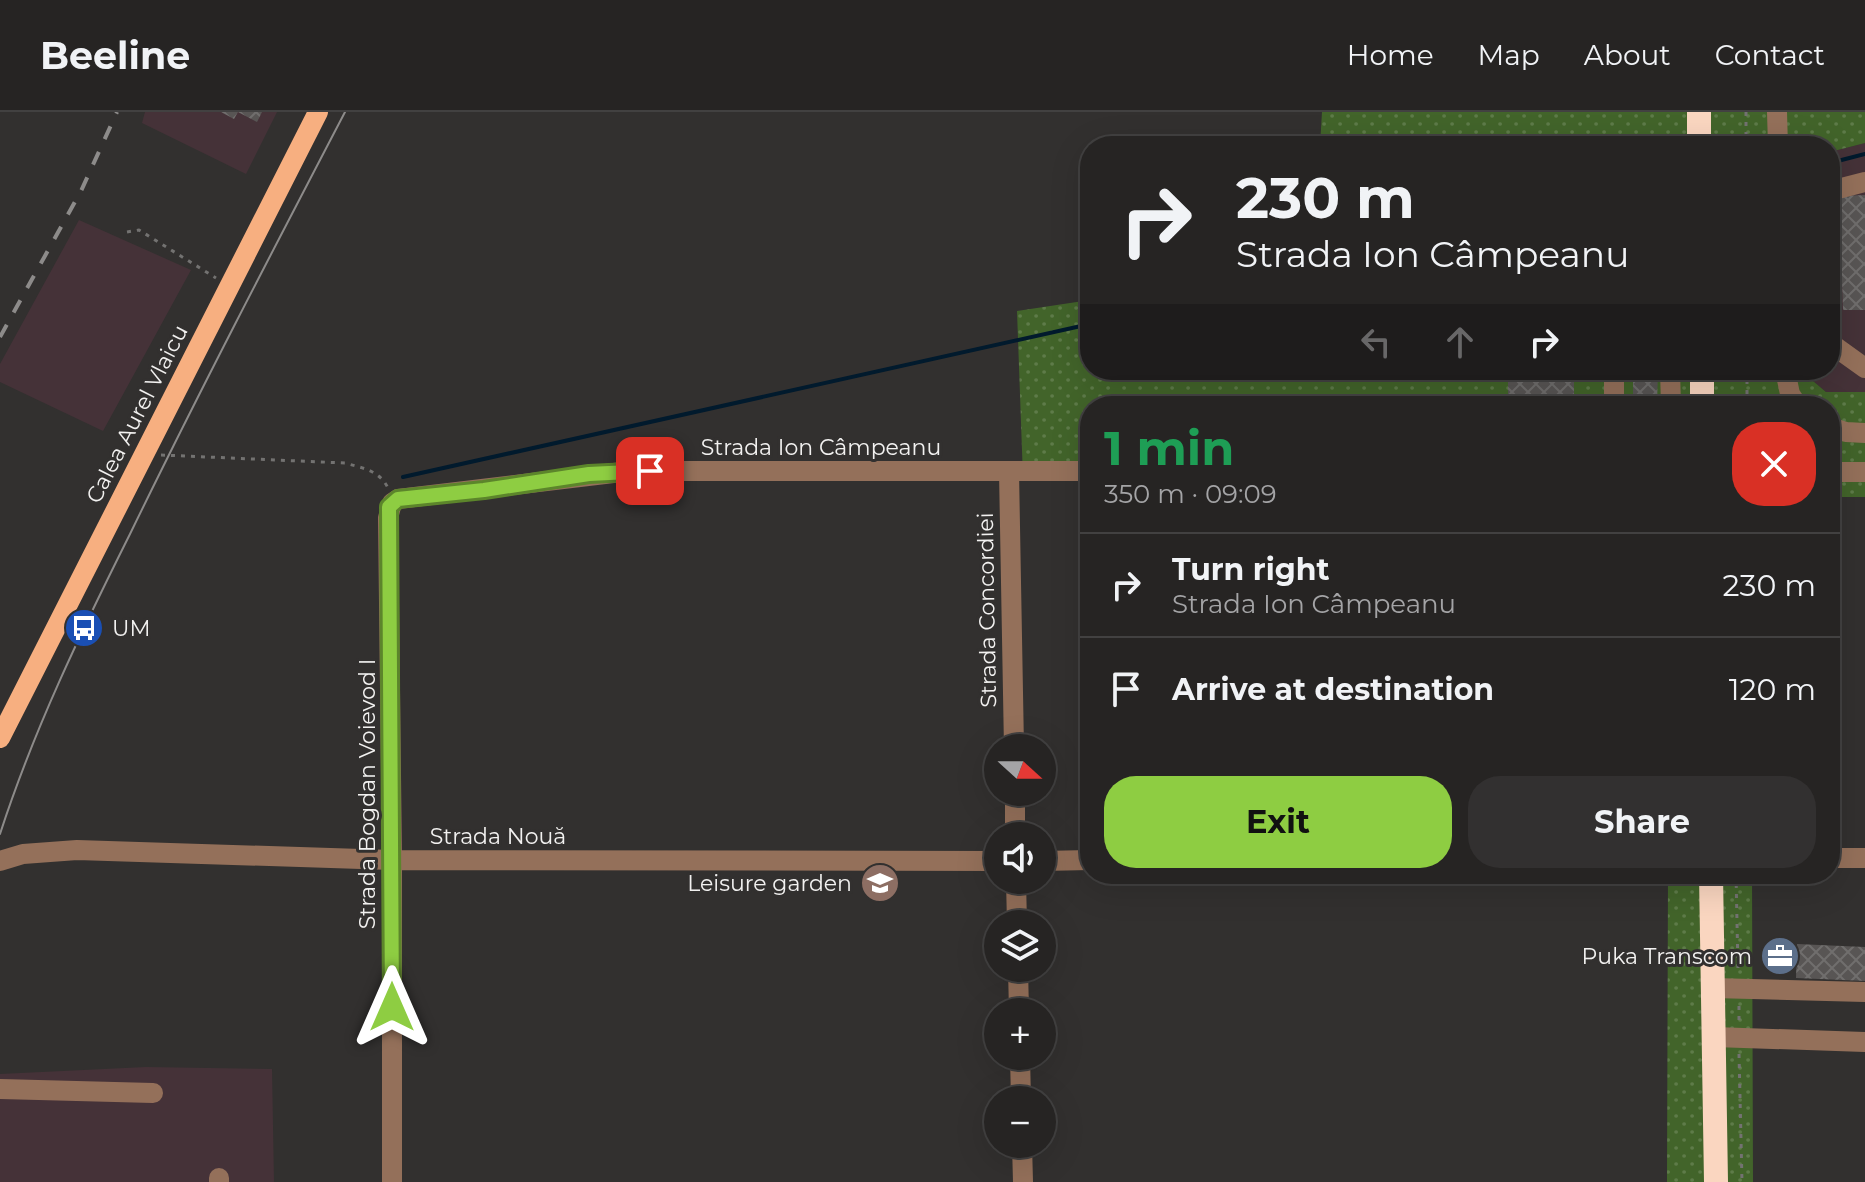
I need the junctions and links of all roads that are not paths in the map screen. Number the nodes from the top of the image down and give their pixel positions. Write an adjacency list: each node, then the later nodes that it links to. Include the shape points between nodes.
1 (318, 112): 18 (main road, Calea Aurel Vlaicu)
2 (1699, 112): 4 (highway)
3 (1777, 112): 5 (street)
4 (1699, 136)
5 (1778, 136)
6 (1865, 182): 7 (street)
7 (1840, 188)
8 (1840, 350): 9 (street)
9 (1865, 368)
10 (1840, 430): 11 (street)
11 (1865, 433)
12 (1009, 471): 13 (street, Strada Ion Câmpeanu); 16 (street, Strada Ion Câmpeanu, via 609,472); 17 (street, Strada Concordiei)
13 (1080, 471)
14 (1840, 472): 15 (street)
15 (1865, 472)
16 (392, 503): 21 (street, Strada Bogdan Voievod I)
17 (1014, 734)
18 (0, 738)
19 (1840, 858): 20 (street)
20 (1865, 858)
21 (392, 860): 23 (street, Strada Nouă, via 77,850); 24 (street, Strada Nouă); 34 (street, Strada Bogdan Voievod I)
22 (1080, 860): 25 (street)
23 (0, 861)
24 (984, 861)
25 (1056, 861)
26 (1711, 884): 27 (highway)
27 (1713, 988): 28 (street); 29 (highway)
28 (1865, 992)
29 (1714, 1037): 30 (street); 36 (highway)
30 (1865, 1042)
31 (0, 1089): 32 (street)
32 (153, 1093)
33 (1022, 1158): 35 (street)
34 (392, 1182)
35 (1023, 1182)
36 (1716, 1182)

